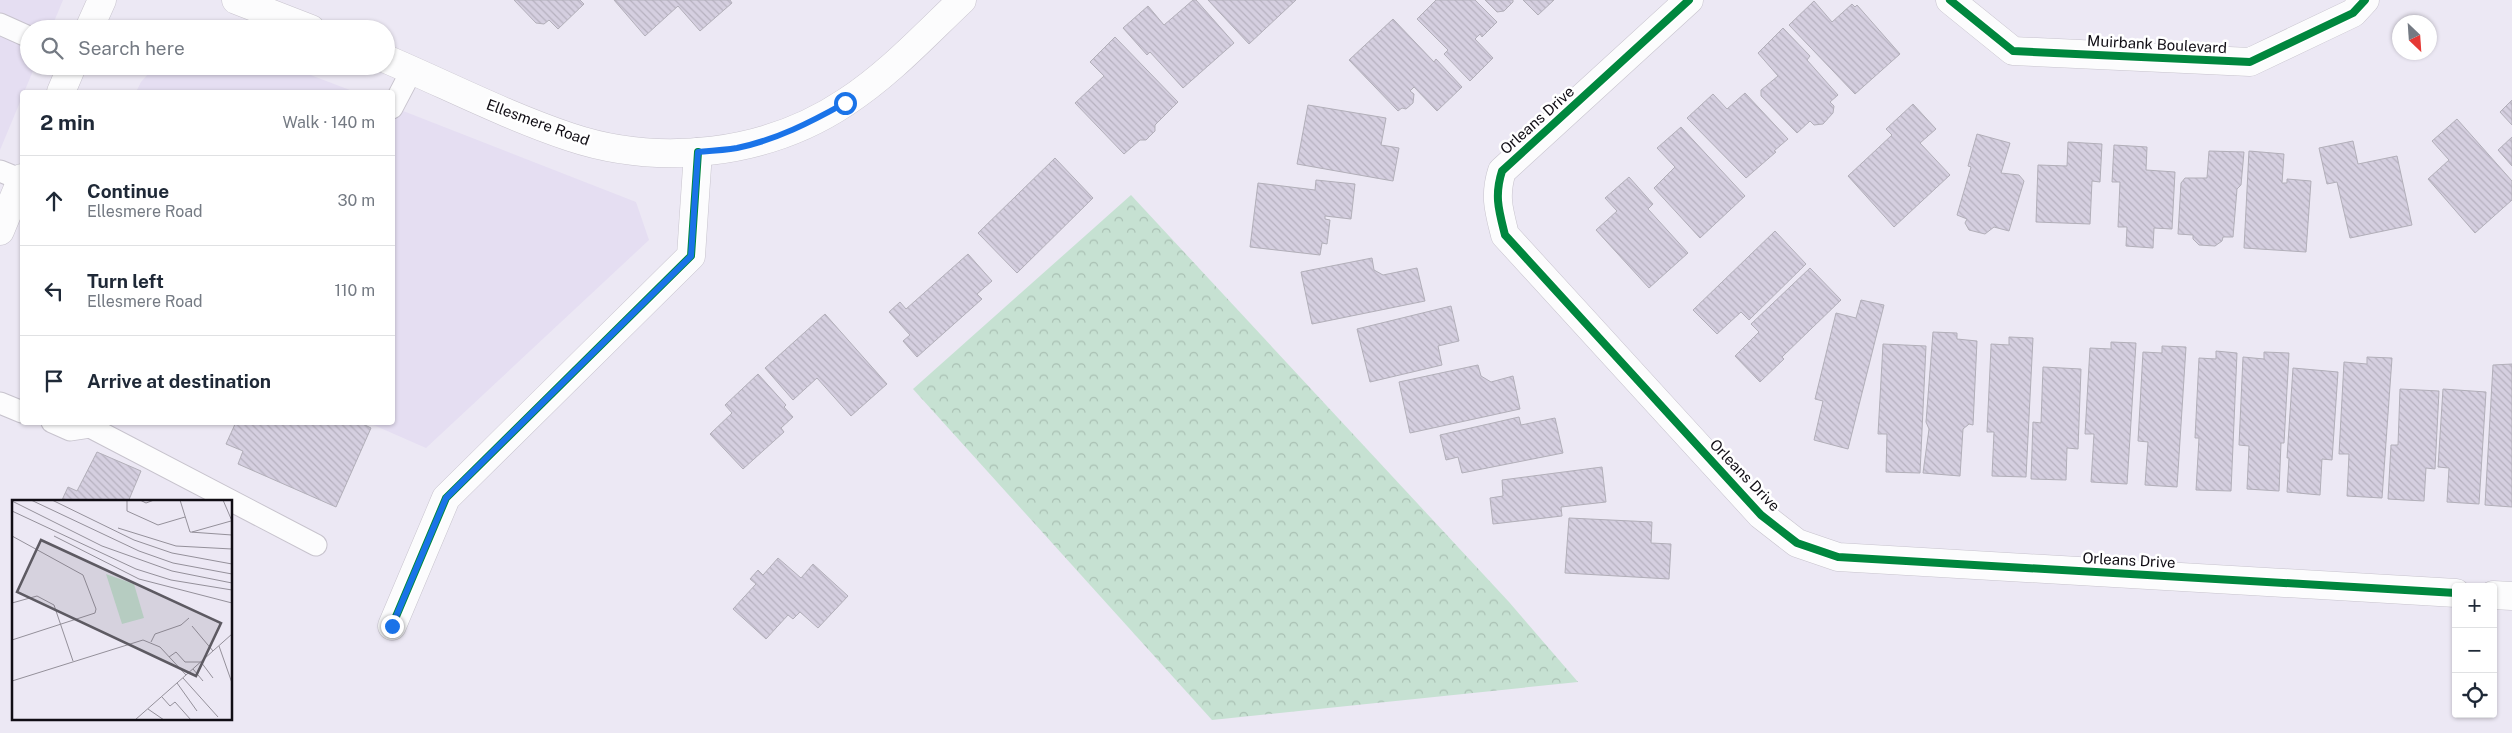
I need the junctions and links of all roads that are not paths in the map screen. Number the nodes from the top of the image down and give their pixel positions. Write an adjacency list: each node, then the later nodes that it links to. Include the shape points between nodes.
1 (102, 0): 7 (street)
2 (236, 0): 8 (street)
3 (962, 0): 16 (street, Ellesmere Road, via 882,75 845,103 771,138 737,148)
4 (1689, 0): 25 (street, Orleans Drive, via 1502,171 1496,188 1498,206 1505,235 1761,515 1797,543 1838,557)
5 (1950, 0): 6 (street, Muirbank Boulevard, via 2013,51 2250,62 2353,13)
6 (2365, 0)
7 (93, 20)
8 (288, 20)
9 (0, 24): 10 (lane)
10 (20, 33)
11 (395, 63): 12 (street, Ellesmere Road)
12 (412, 70): 15 (lane); 16 (street, Ellesmere Road, via 572,138 613,148)
13 (68, 75): 14 (street)
14 (62, 90)
15 (395, 102)
16 (698, 152): 28 (street, via 691,256 446,498)
17 (17, 178): 18 (street)
18 (0, 232)
19 (0, 403): 20 (lane)
20 (20, 411)
21 (59, 425): 22 (lane, via 70,430 90,427)
22 (230, 500)
23 (232, 501): 24 (lane)
24 (316, 545)
25 (2452, 593)
26 (2497, 595): 27 (street)
27 (2512, 596)
28 (392, 626)

